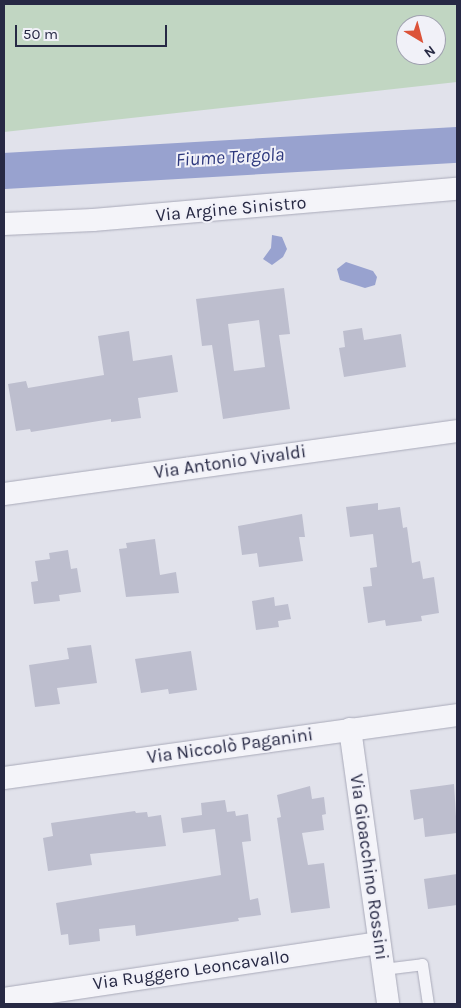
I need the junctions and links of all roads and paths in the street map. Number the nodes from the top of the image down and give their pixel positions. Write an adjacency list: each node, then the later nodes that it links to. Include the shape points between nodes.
1 (457, 189): 2 (street, Via Argine Sinistro, via 93,220)
2 (4, 224)
3 (457, 431): 4 (street, Via Antonio Vivaldi)
4 (4, 494)
5 (457, 715): 6 (street, Via Niccolò Paganini)
6 (350, 729): 7 (street, Via Niccolò Paganini); 8 (street, Via Gioacchino Rossini)
7 (4, 778)
8 (379, 943): 9 (street, Via Gioacchino Rossini); 10 (street, Via Ruggero Leoncavallo)
9 (383, 969): 11 (street, Via Gioacchino Rossini); 12 (lane, via 422,964)
10 (4, 999)
11 (388, 1004)
12 (428, 1004)

